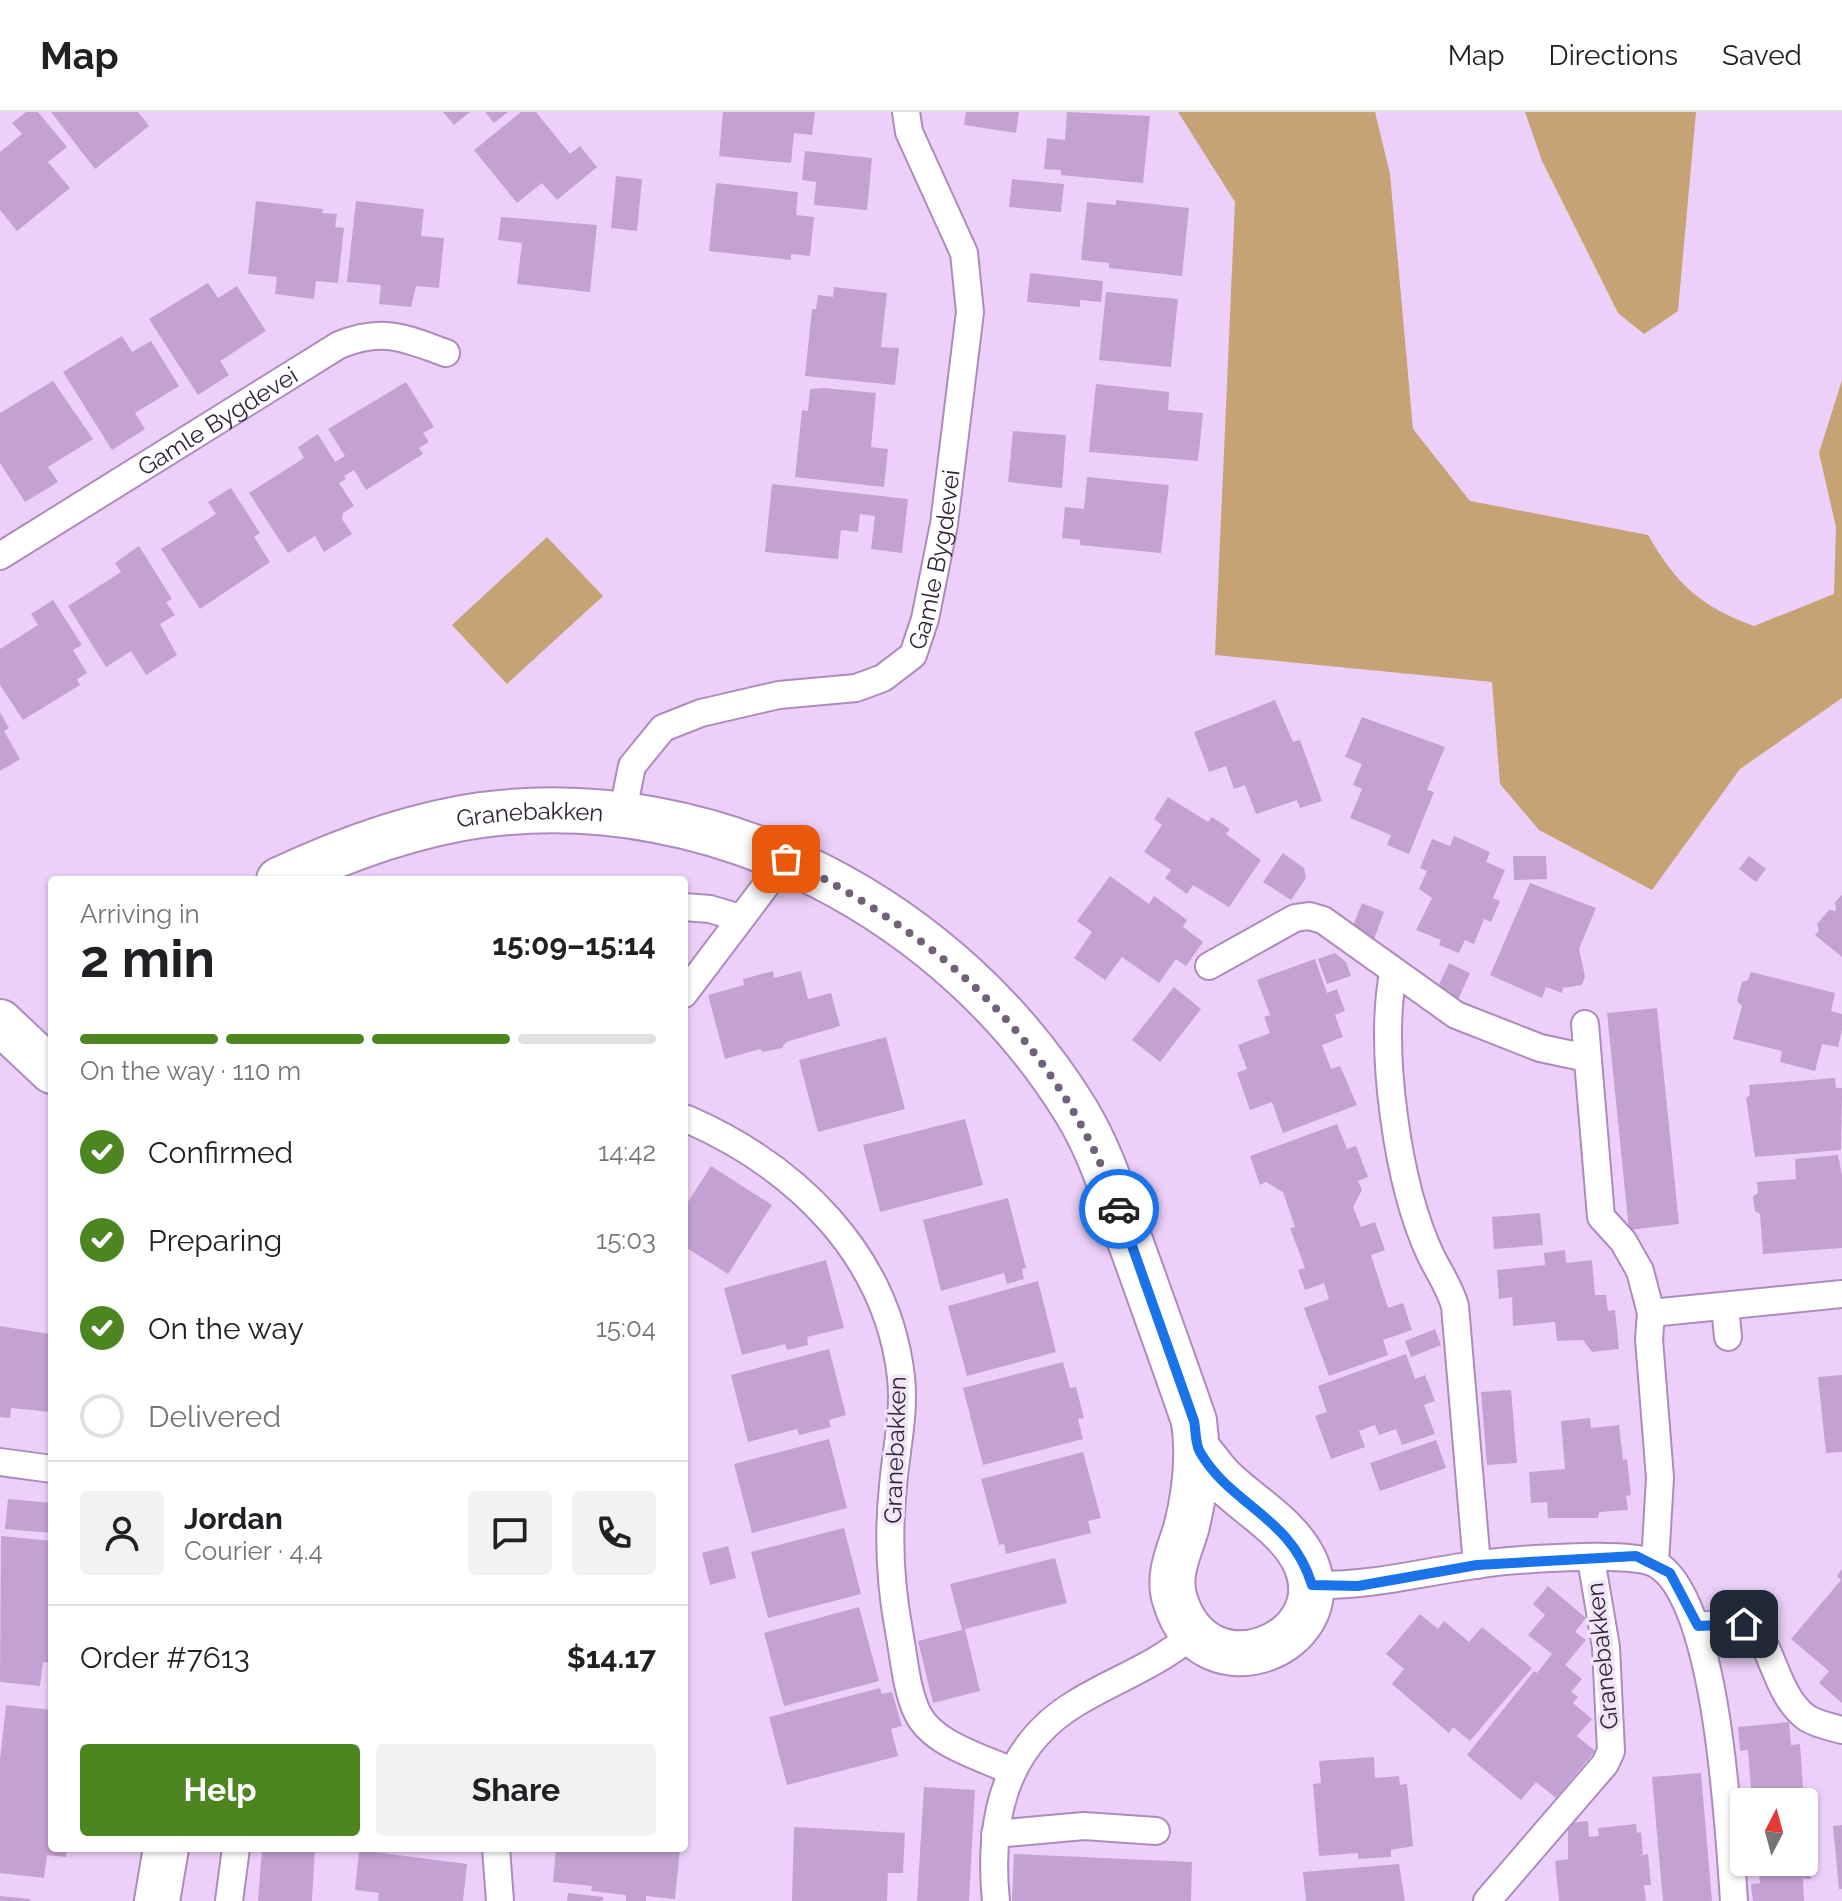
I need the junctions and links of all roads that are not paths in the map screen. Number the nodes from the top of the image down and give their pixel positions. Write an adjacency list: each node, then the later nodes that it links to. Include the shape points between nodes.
1 (906, 112): 4 (lane, Gamle Bygdevei, via 909,132 964,253 970,312 944,524 913,655 883,678 856,688 779,695 701,713 663,728 632,766)
2 (446, 353): 3 (lane, Gamle Bygdevei, via 382,334 339,345)
3 (0, 556)
4 (622, 815): 5 (street, Granebakken, via 715,834); 6 (street, Granebakken, via 483,815 424,826 330,856)
5 (786, 859): 8 (lane); 21 (street, Granebakken, via 856,894 948,961 1029,1044 1065,1094 1108,1180 1194,1421)
6 (288, 876)
7 (688, 907): 8 (lane)
8 (740, 918): 11 (lane)
9 (1209, 966): 10 (lane, via 1295,918 1309,916)
10 (1393, 973): 14 (lane, via 1495,1034); 26 (lane, via 1386,1011 1399,1150 1432,1257 1448,1280 1455,1306)
11 (688, 989)
12 (0, 1022): 15 (street)
13 (1585, 1024): 14 (lane)
14 (1587, 1058): 19 (lane, via 1601,1217 1640,1271)
15 (48, 1067)
16 (688, 1112): 31 (lane, Granebakken, via 793,1182 861,1260 892,1336 901,1378 891,1574 918,1714 933,1732)
17 (1842, 1294): 18 (lane)
18 (1725, 1306): 19 (lane); 20 (lane)
19 (1651, 1313): 25 (lane, via 1660,1478)
20 (1728, 1337)
21 (1198, 1450): 27 (street, Granebakken, via 1220,1477 1286,1534); 29 (street, Granebakken, via 1186,1527 1173,1567 1173,1596)
22 (0, 1462): 23 (lane)
23 (48, 1468)
24 (1591, 1559): 25 (lane, Granebakken, via 1636,1556); 26 (lane, Granebakken); 41 (lane, Granebakken, via 1606,1647 1611,1751)
25 (1655, 1563): 28 (lane, via 1670,1573)
26 (1477, 1565): 27 (lane, Granebakken, via 1358,1586)
27 (1312, 1585): 29 (street, via 1297,1628 1268,1648 1223,1654)
28 (1698, 1626): 30 (lane, via 1744,1624 1756,1630 1787,1698 1808,1719); 42 (lane, via 1726,1782)
29 (1192, 1635): 31 (lane, via 1161,1661 1076,1702 1048,1722)
30 (1842, 1730)
31 (1009, 1770): 33 (lane)
32 (1156, 1831): 33 (lane, via 1084,1826)
33 (995, 1834): 40 (lane)
34 (165, 1852): 37 (street)
35 (235, 1852): 38 (lane)
36 (496, 1852): 39 (lane)
37 (157, 1901)
38 (229, 1901)
39 (500, 1901)
40 (996, 1901)
41 (1487, 1901)
42 (1734, 1901)

